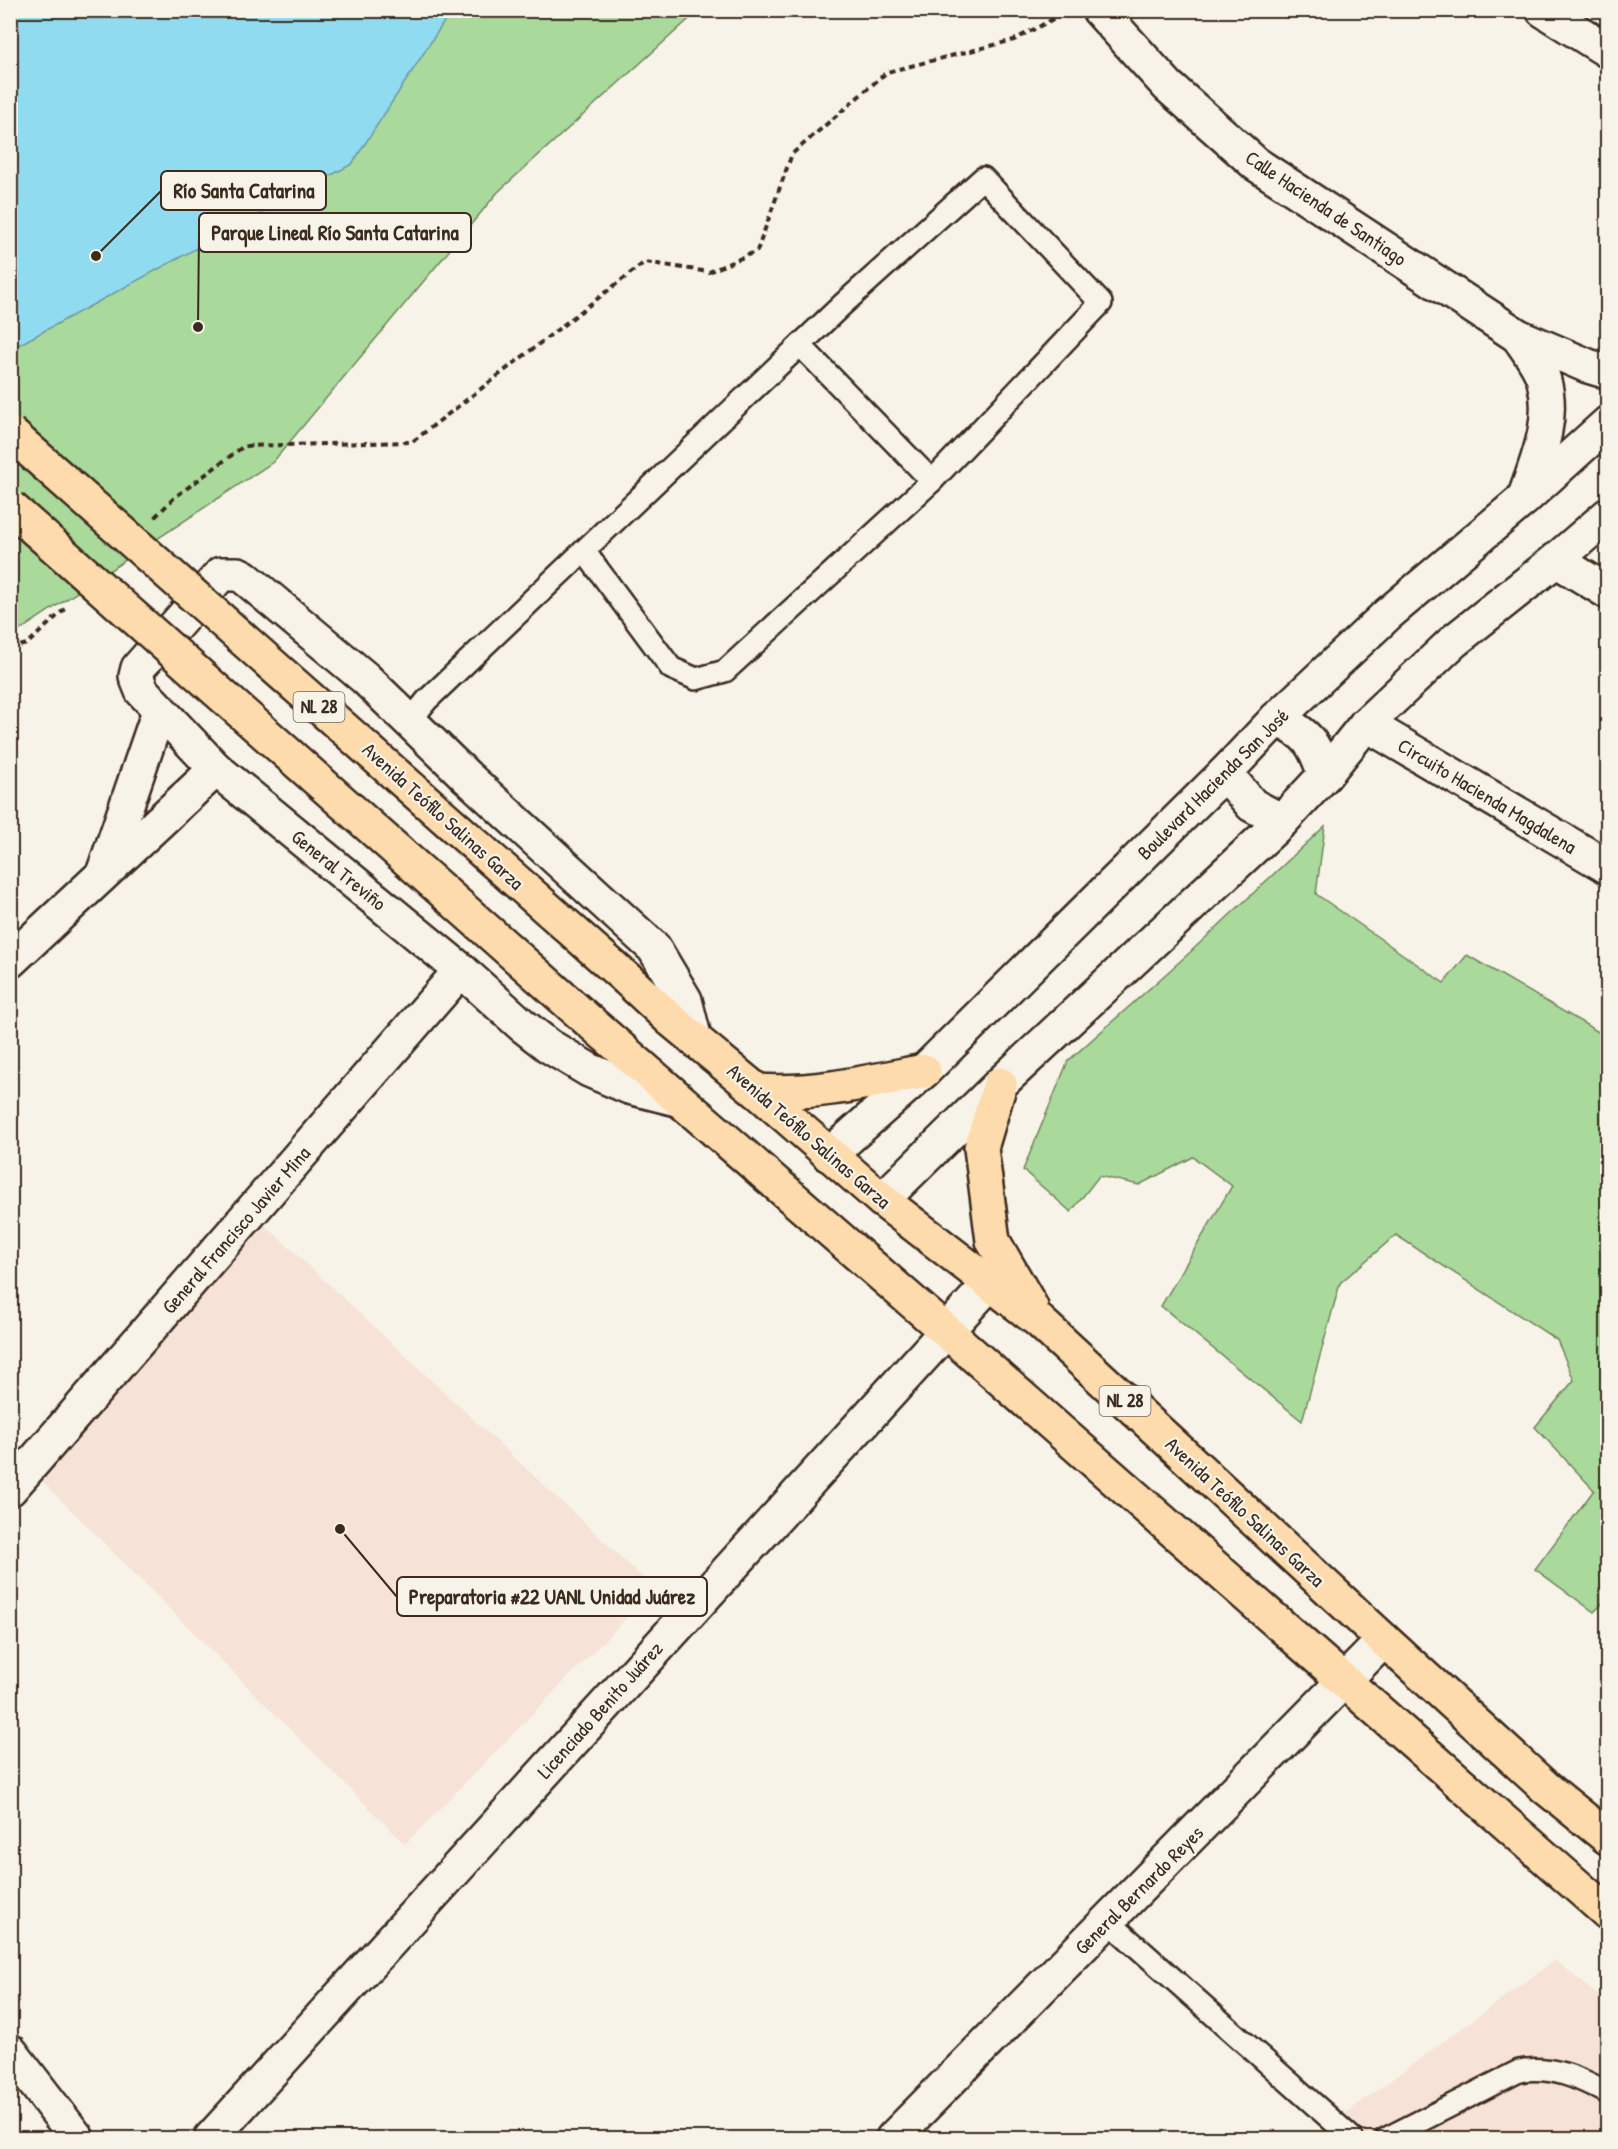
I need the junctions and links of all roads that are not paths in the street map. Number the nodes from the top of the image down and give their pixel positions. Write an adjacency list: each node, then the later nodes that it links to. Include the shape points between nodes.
1 (1099, 10): 4 (street, Calle Hacienda de Santiago, via 1168,86 1256,164)
2 (1544, 10): 3 (street)
3 (1608, 51)
4 (1518, 336): 6 (street, Calle Hacienda de Santiago); 10 (street, Calle Hacienda de Santiago, via 1544,379 1548,414)
5 (800, 345): 9 (lane); 9 (lane, via 983,177 1101,303); 13 (lane)
6 (1608, 372)
7 (1608, 423): 10 (street, Boulevard Hacienda San José)
8 (10, 433): 28 (main road, Avenida Teófilo Salinas Garza / NL 28, bridge)
9 (932, 481): 13 (lane, via 725,671 696,679 671,668)
10 (1524, 499): 17 (street, Boulevard Hacienda San José, via 1388,614)
11 (10, 507): 32 (main road, NL 28, bridge)
12 (1608, 515): 14 (street)
13 (585, 552): 18 (lane, via 427,700)
14 (1556, 560): 15 (street); 19 (street, via 1454,641)
15 (1608, 592)
16 (151, 701): 18 (street, via 136,676 138,668 221,574 237,574); 20 (street, General Treviño); 25 (street)
17 (1276, 719): 21 (street, Boulevard Hacienda San José); 22 (street, via 1308,739 1317,750)
18 (410, 721): 28 (street, via 654,948 685,1000)
19 (1366, 724): 22 (street); 24 (street, Circuito Hacienda Magdalena)
20 (216, 769): 25 (street); 27 (street, General Treviño)
21 (1225, 773): 23 (street, via 1252,805); 29 (street, Boulevard Hacienda San José)
22 (1325, 775): 23 (street)
23 (1282, 821): 30 (street)
24 (1608, 867)
25 (103, 874): 26 (street)
26 (10, 961)
27 (461, 970): 32 (street, General Treviño, via 522,1025 589,1070 629,1087); 38 (street, General Francisco Javier Mina)
28 (695, 1040): 31 (main road, Avenida Teófilo Salinas Garza / NL 28)
29 (924, 1071): 31 (main road, via 817,1091); 33 (street, Boulevard Hacienda San José)
30 (1000, 1084): 34 (street); 36 (main road, via 981,1148 993,1241)
31 (757, 1091): 33 (main road, Avenida Teófilo Salinas Garza / NL 28)
32 (678, 1099): 37 (main road, NL 28)
33 (829, 1155): 34 (main road, Avenida Teófilo Salinas Garza / NL 28)
34 (882, 1200): 35 (main road, Avenida Teófilo Salinas Garza / NL 28)
35 (990, 1283): 36 (main road, Avenida Teófilo Salinas Garza / NL 28); 37 (street, Licenciado Benito Juárez)
36 (1039, 1322): 39 (main road, Avenida Teófilo Salinas Garza / NL 28)
37 (945, 1330): 40 (main road, NL 28); 47 (street, Licenciado Benito Juárez)
38 (10, 1489)
39 (1384, 1640): 40 (street, General Bernardo Reyes); 41 (main road, Avenida Teófilo Salinas Garza / NL 28, via 1545,1787)
40 (1345, 1681): 42 (main road, NL 28); 43 (street, General Bernardo Reyes)
41 (1608, 1838)
42 (1608, 1912)
43 (1108, 1921): 48 (street, General Bernardo Reyes); 49 (lane)
44 (10, 2051): 46 (street)
45 (1608, 2093): 50 (lane, via 1582,2079 1543,2068 1518,2071)
46 (77, 2139)
47 (211, 2139)
48 (893, 2139)
49 (1352, 2139)
50 (1387, 2139)

